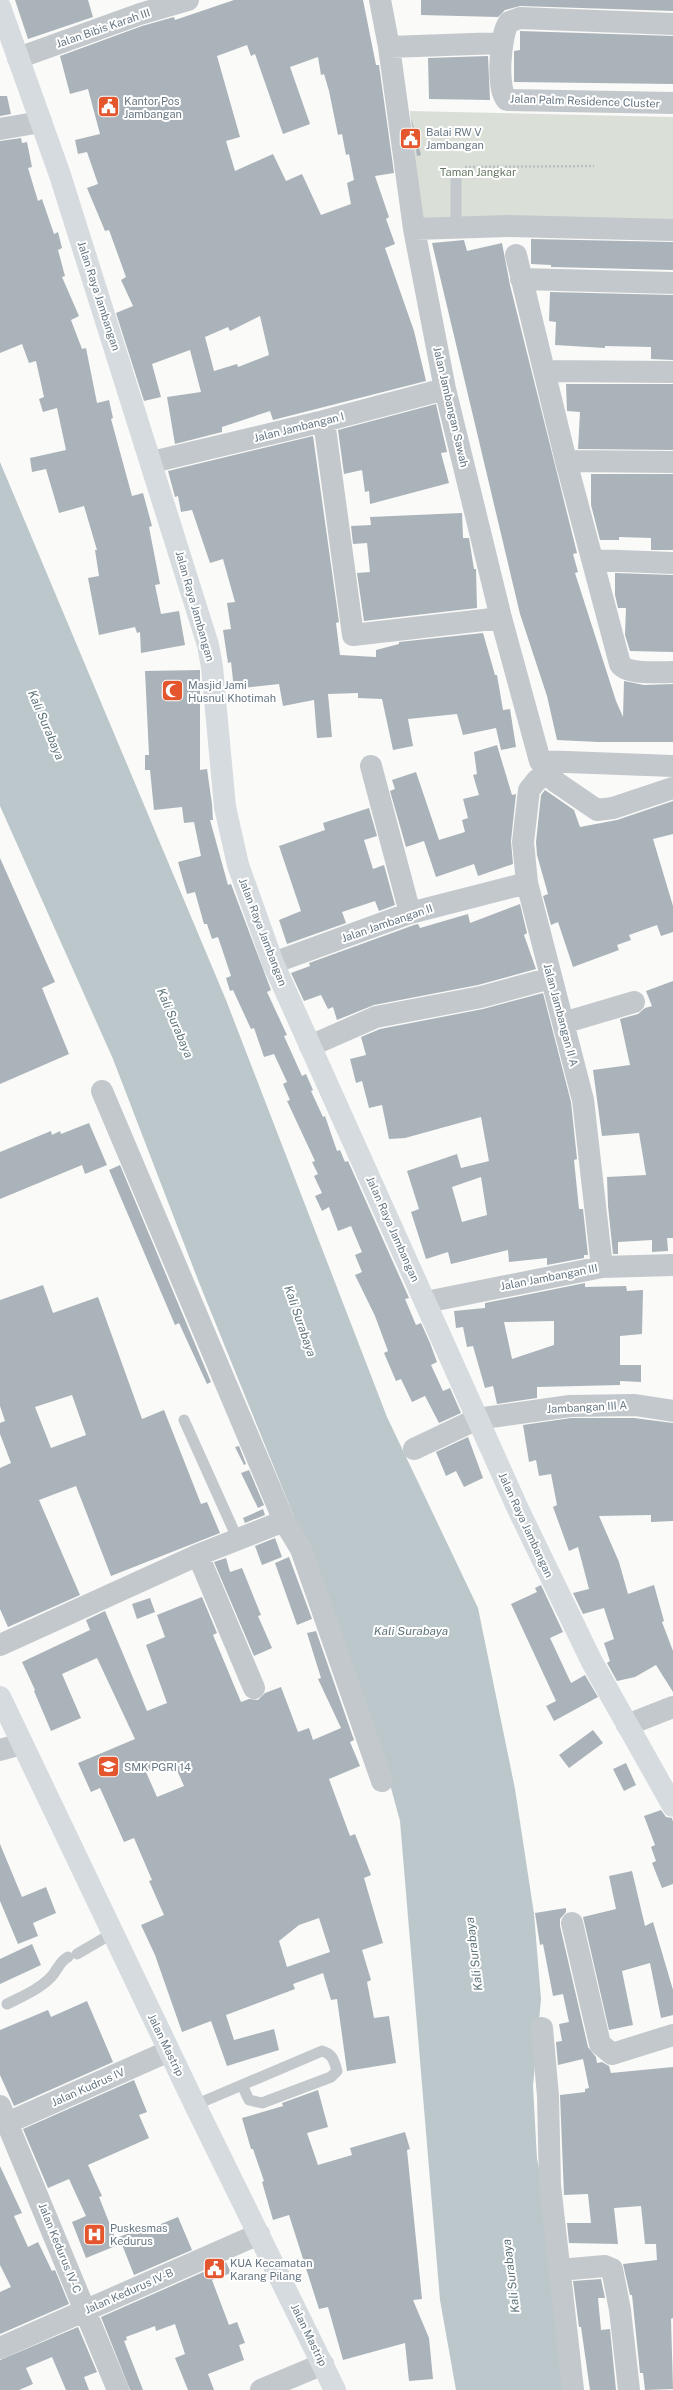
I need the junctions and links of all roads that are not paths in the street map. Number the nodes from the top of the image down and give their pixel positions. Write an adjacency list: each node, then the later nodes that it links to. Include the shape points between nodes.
1 (188, 0): 4 (street, Jalan Bibis Karah III)
2 (380, 0): 7 (street, Jalan Jambangan Sawah)
3 (0, 7): 8 (main road, Jalan Raya Jambangan)
4 (138, 7): 8 (street, Jalan Bibis Karah III)
5 (673, 24): 6 (street, Jalan Palm Residence Cluster, via 520,18 509,22)
6 (501, 42): 7 (street); 9 (street, Jalan Palm Residence Cluster, via 502,93 507,100)
7 (388, 47): 14 (street, Jalan Jambangan Sawah)
8 (18, 58): 10 (main road, Jalan Raya Jambangan)
9 (673, 104)
10 (41, 122): 11 (street); 24 (main road, Jalan Raya Jambangan)
11 (0, 129)
12 (456, 178): 13 (lane)
13 (456, 228): 14 (street); 15 (street, via 508,226)
14 (414, 229): 21 (street, Jalan Jambangan Sawah)
15 (673, 230)
16 (516, 255): 17 (street)
17 (521, 279): 18 (street); 19 (street)
18 (673, 283)
19 (544, 371): 20 (street); 23 (street)
20 (673, 372)
21 (445, 389): 22 (street, Jalan Jambangan I); 28 (street, Jalan Jambangan Sawah)
22 (324, 421): 24 (street, Jalan Jambangan I); 28 (street, via 353,635)
23 (566, 461): 25 (street); 26 (street)
24 (152, 462): 36 (main road, Jalan Raya Jambangan, via 208,645 225,807 238,865)
25 (673, 462)
26 (592, 560): 27 (street); 29 (street, via 620,666 636,671)
27 (673, 563)
28 (501, 618): 32 (street, Jalan Jambangan Sawah)
29 (673, 672)
30 (370, 766): 35 (street)
31 (673, 766): 32 (street)
32 (544, 768): 33 (street, via 565,790 597,810 613,808); 34 (street, Jalan Jambangan II A, via 529,790 523,842)
33 (673, 788)
34 (527, 883): 35 (street, Jalan Jambangan II); 37 (street, Jalan Jambangan II A)
35 (410, 913): 36 (street, Jalan Jambangan II)
36 (273, 963): 40 (main road, Jalan Raya Jambangan)
37 (551, 978): 39 (street, Jalan Jambangan II A); 40 (street, via 481,997 376,1017)
38 (634, 1002): 39 (street)
39 (563, 1023): 43 (street, Jalan Jambangan II A, via 583,1100)
40 (310, 1046): 44 (main road, Jalan Raya Jambangan)
41 (102, 1091): 49 (street)
42 (673, 1265): 43 (street, Jalan Jambangan III)
43 (602, 1267): 44 (street, Jalan Jambangan III)
44 (426, 1302): 46 (main road, Jalan Raya Jambangan)
45 (673, 1411): 46 (street, Jambangan III A, via 635,1405 570,1406)
46 (477, 1419): 48 (street, Jambangan III A); 56 (main road, Jalan Raya Jambangan, via 592,1662)
47 (184, 1420): 50 (lane)
48 (414, 1449)
49 (284, 1521): 50 (street); 59 (street, via 301,1549)
50 (238, 1540): 51 (street)
51 (198, 1556): 52 (street); 53 (street)
52 (0, 1645)
53 (254, 1688)
54 (0, 1697): 57 (main road, Jalan Mastrip)
55 (673, 1707): 56 (street)
56 (627, 1725): 60 (main road, Jalan Raya Jambangan)
57 (22, 1744): 58 (street); 62 (main road, Jalan Mastrip)
58 (0, 1750)
59 (382, 1781)
60 (673, 1806)
61 (572, 1923): 65 (street, via 600,2044 604,2050 612,2054)
62 (112, 1933): 63 (lane, via 61,1961 52,1975 37,1988); 66 (main road, Jalan Mastrip)
63 (7, 2004)
64 (542, 2028): 71 (street, via 548,2096 550,2185)
65 (673, 2035)
66 (169, 2051): 68 (main road, Jalan Mastrip); 69 (street, Jalan Kudrus IV)
67 (242, 2085): 67 (lane, via 322,2051 329,2052 337,2071 331,2077 262,2103 249,2100); 68 (lane)
68 (195, 2106): 70 (main road, Jalan Mastrip)
69 (4, 2114): 72 (street, Jalan Kedurus IV-C)
70 (259, 2234): 72 (street, Jalan Kedurus IV-B); 74 (main road, Jalan Mastrip)
71 (559, 2270): 78 (street); 79 (street, via 605,2266 612,2269 620,2310)
72 (86, 2310): 73 (street, Jalan Kedurus IV-B); 75 (street, Jalan Kedurus IV-C)
73 (0, 2348)
74 (323, 2364): 76 (street); 77 (main road, Jalan Mastrip)
75 (118, 2390)
76 (261, 2390)
77 (336, 2390)
78 (573, 2390)
79 (629, 2390)

